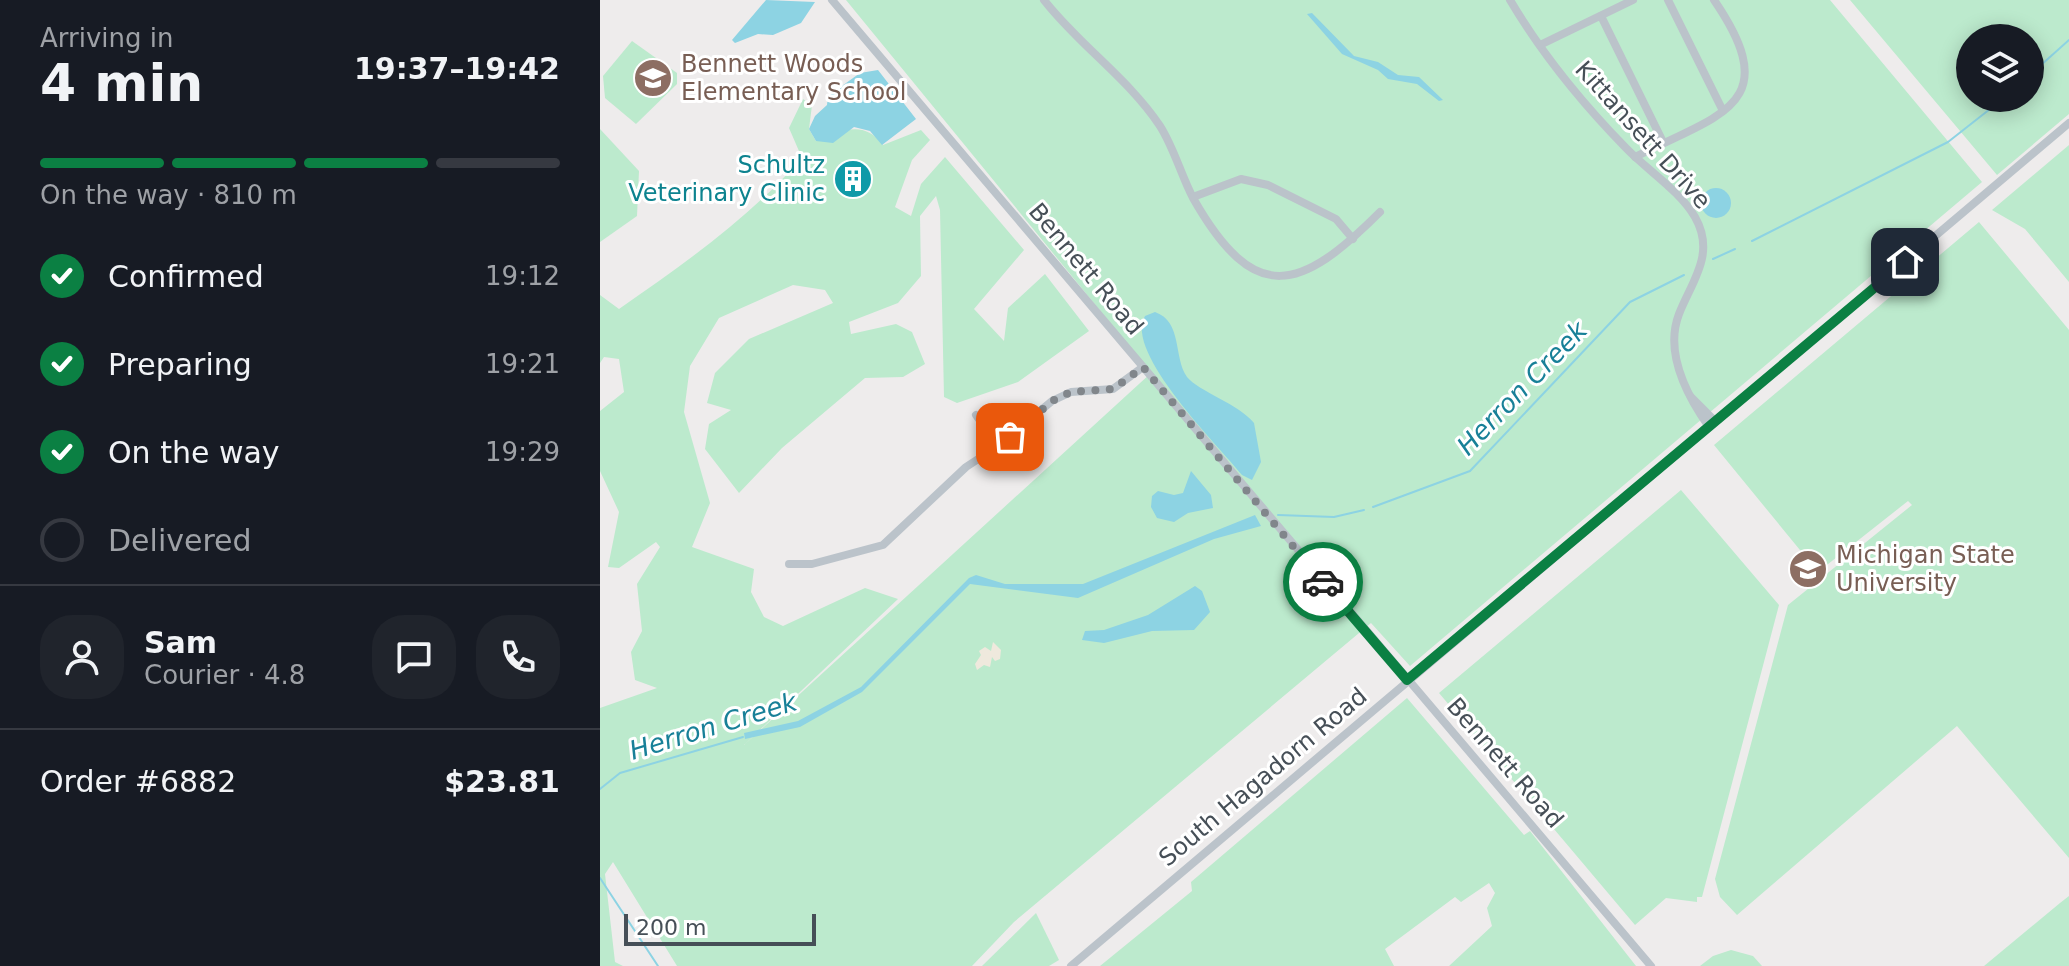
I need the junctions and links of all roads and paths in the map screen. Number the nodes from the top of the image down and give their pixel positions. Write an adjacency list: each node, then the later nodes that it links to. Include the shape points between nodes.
1 (832, 0): 16 (street, Bennett Road)
2 (1044, 0): 13 (street, via 1137,96 1161,128)
3 (1510, 0): 8 (street, Kittansett Drive)
4 (1633, 0): 7 (street)
5 (1668, 0): 9 (street)
6 (1715, 1): 9 (street, via 1744,59 1747,77 1744,89)
7 (1601, 16): 8 (street); 11 (street)
8 (1540, 45): 12 (street, Kittansett Drive)
9 (1723, 111): 11 (street)
10 (2069, 123): 20 (street, South Hagadorn Road)
11 (1663, 142): 12 (street)
12 (1635, 157): 20 (street, Kittansett Drive, via 1681,200 1700,229 1704,259 1678,316 1676,366)
13 (1193, 197): 15 (street, via 1241,179 1268,185 1336,219); 15 (street, via 1223,245 1241,263 1266,275 1293,275 1322,264)
14 (1380, 212): 15 (street)
15 (1353, 239)
16 (1143, 367): 18 (street, via 1113,389); 23 (street, Bennett Road)
17 (1070, 381): 18 (street)
18 (1071, 392): 21 (street, via 1052,401)
19 (976, 415): 21 (street)
20 (1712, 424): 23 (street, South Hagadorn Road)
21 (998, 446): 22 (street, via 966,467 883,545 812,564)
22 (789, 564)
23 (1407, 680): 24 (street, South Hagadorn Road); 25 (street, Bennett Road)
24 (1071, 966)
25 (1651, 966)

